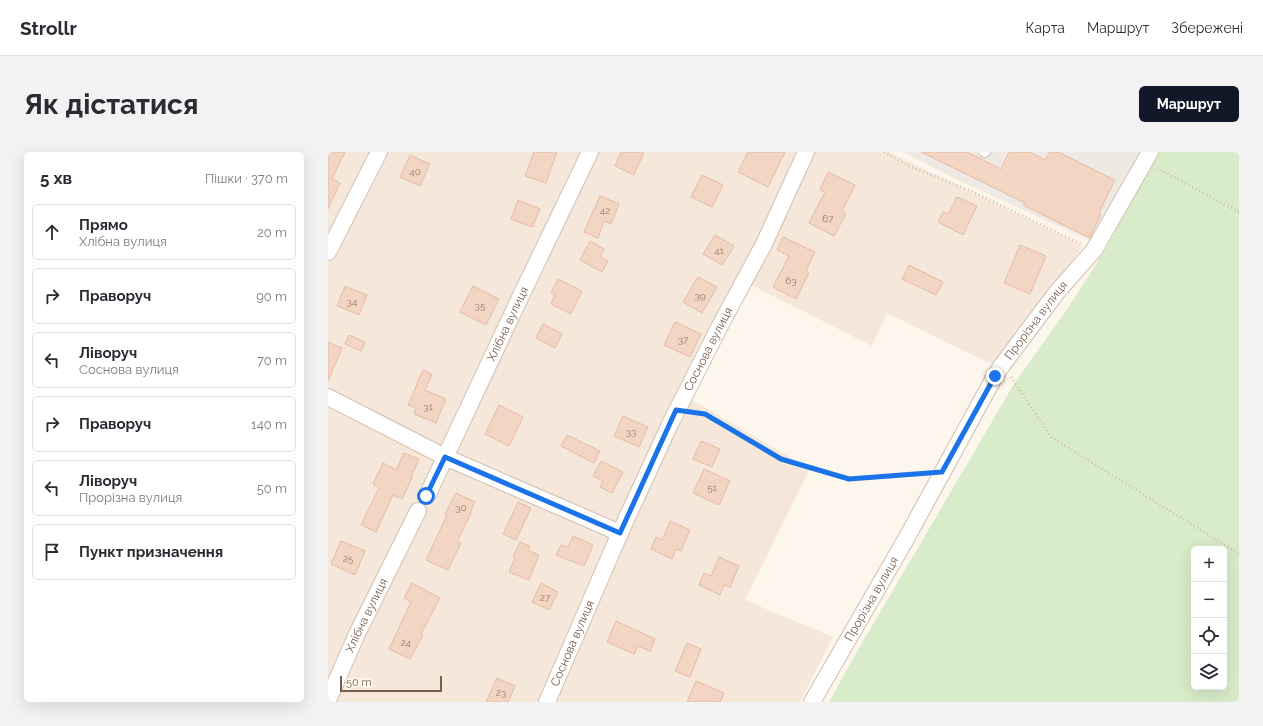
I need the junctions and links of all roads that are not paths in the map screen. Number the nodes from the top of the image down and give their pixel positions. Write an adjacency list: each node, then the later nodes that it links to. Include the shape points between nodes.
1 (379, 152): 5 (street)
2 (590, 152): 7 (street, Хлібна вулиця)
3 (806, 152): 10 (street, Соснова вулиця, via 764,244 676,410)
4 (1147, 157): 13 (street, Прорізна вулиця, via 1094,250 1057,292 1003,364)
5 (328, 252)
6 (328, 397): 7 (street)
7 (445, 457): 8 (street, Хлібна вулиця); 10 (street)
8 (426, 496)
9 (418, 510): 11 (street, Хлібна вулиця, via 356,636)
10 (620, 533): 12 (street, Соснова вулиця)
11 (328, 700)
12 (547, 702)
13 (812, 702)

